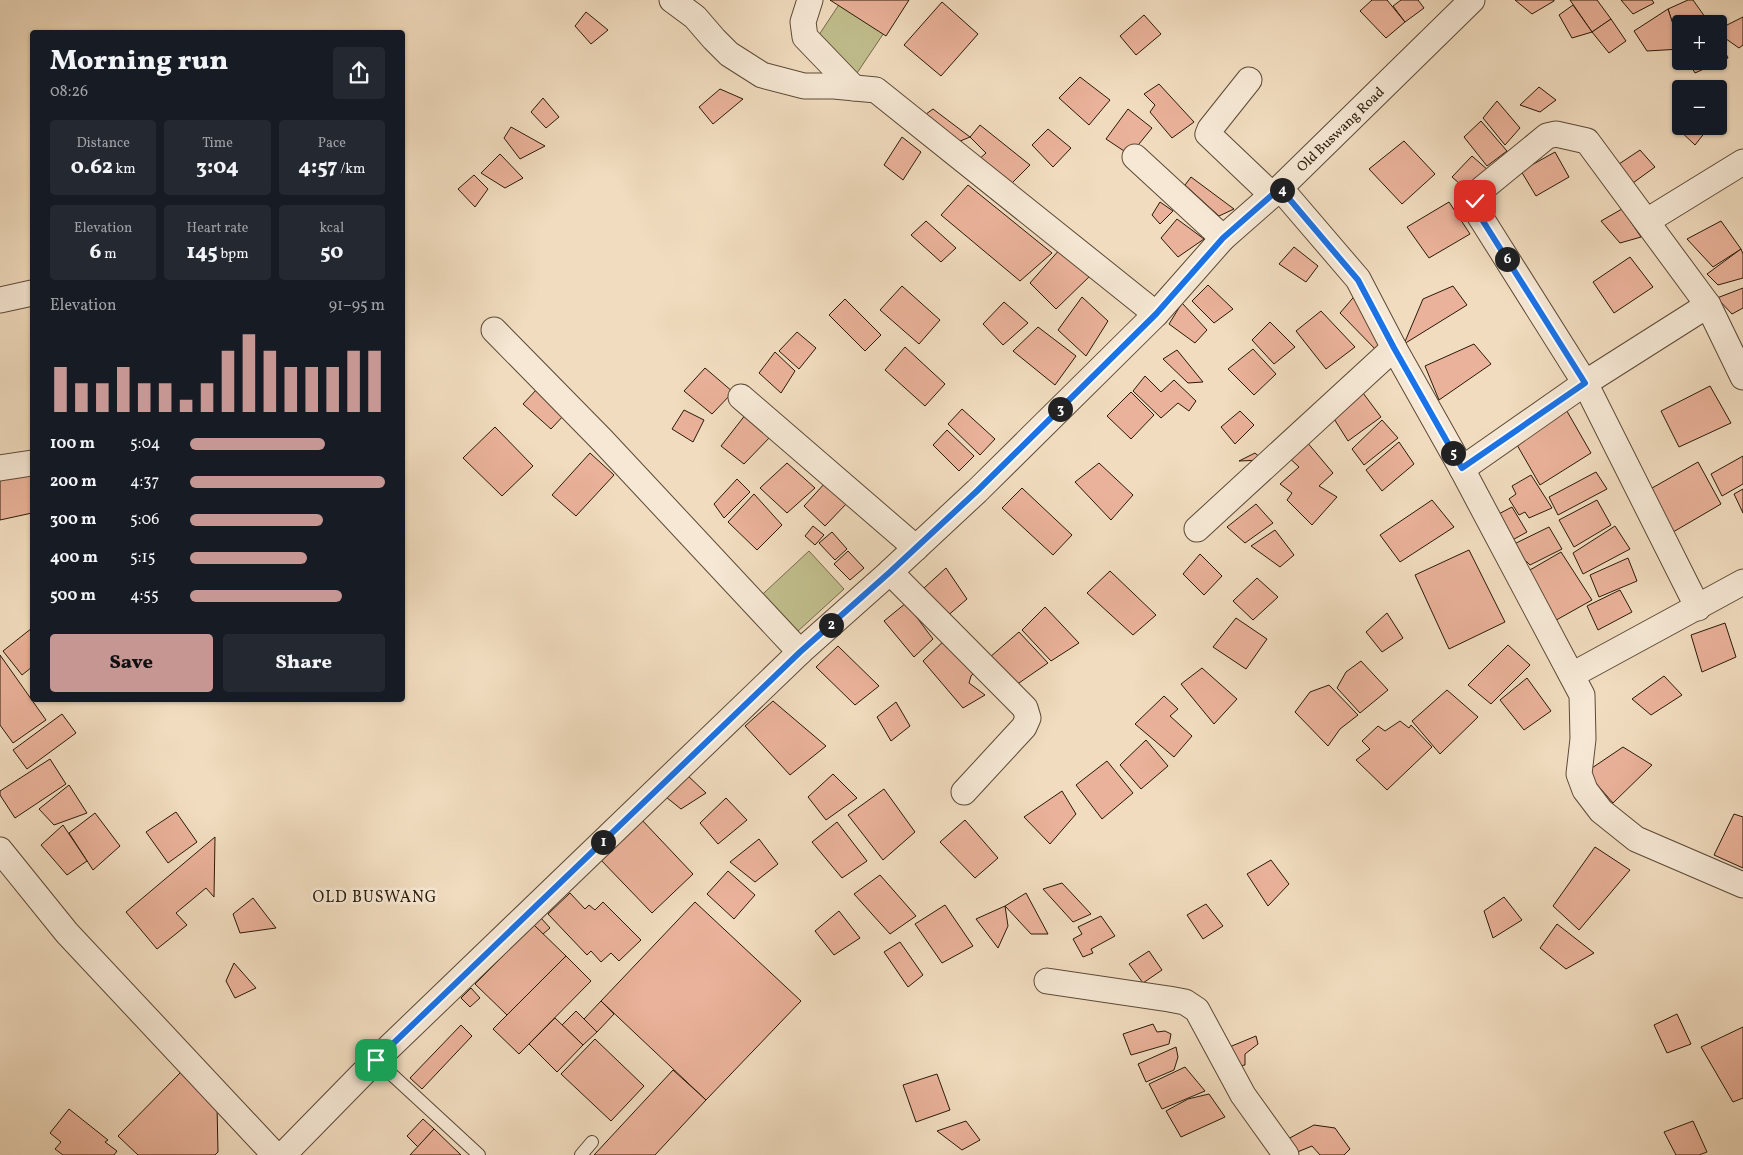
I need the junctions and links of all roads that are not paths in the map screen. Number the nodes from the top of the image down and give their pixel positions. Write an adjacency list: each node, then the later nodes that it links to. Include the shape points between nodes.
1 (672, 0): 5 (street, via 696,17 729,54 762,75 804,86)
2 (810, 0): 5 (street, via 803,22 805,37)
3 (1472, 0): 8 (street, Old Buswang Road)
4 (1249, 80): 8 (street, via 1208,134)
5 (854, 88): 14 (street, via 876,90)
6 (1135, 157): 10 (street)
7 (1743, 162): 9 (street)
8 (1276, 192): 10 (street, Old Buswang Road); 16 (street, via 1358,280)
9 (1647, 221): 13 (street); 18 (street, via 1587,141 1556,134 1547,136 1488,183 1475,201 1476,210)
10 (1223, 238): 14 (street, Old Buswang Road)
11 (30, 293): 12 (street)
12 (0, 300)
13 (1708, 304): 17 (street); 18 (street)
14 (1156, 314): 24 (street, Old Buswang Road)
15 (494, 330): 28 (street, via 602,440)
16 (1394, 348): 22 (street); 23 (street)
17 (1743, 378)
18 (1585, 383): 22 (street); 27 (street)
19 (741, 397): 24 (street)
20 (30, 463): 21 (street)
21 (0, 468)
22 (1462, 468): 29 (street)
23 (1197, 529)
24 (916, 548): 25 (street, Old Buswang Road)
25 (890, 572): 28 (street, Old Buswang Road); 30 (street, via 1025,708 1028,718 1024,727)
26 (1743, 582): 27 (street)
27 (1698, 608): 29 (street)
28 (800, 652): 34 (street, Old Buswang Road)
29 (1572, 675): 32 (street, via 1582,695 1583,739 1579,774 1585,790 1601,811 1636,839)
30 (964, 792)
31 (0, 850): 36 (street, via 67,933)
32 (1743, 885)
33 (1046, 982): 40 (street, via 1169,998 1185,1002 1197,1010 1243,1095)
34 (376, 1060): 37 (street, Old Buswang Road); 38 (lane)
35 (592, 1142): 39 (lane)
36 (275, 1155)
37 (283, 1155)
38 (479, 1155)
39 (581, 1155)
40 (1286, 1155)

